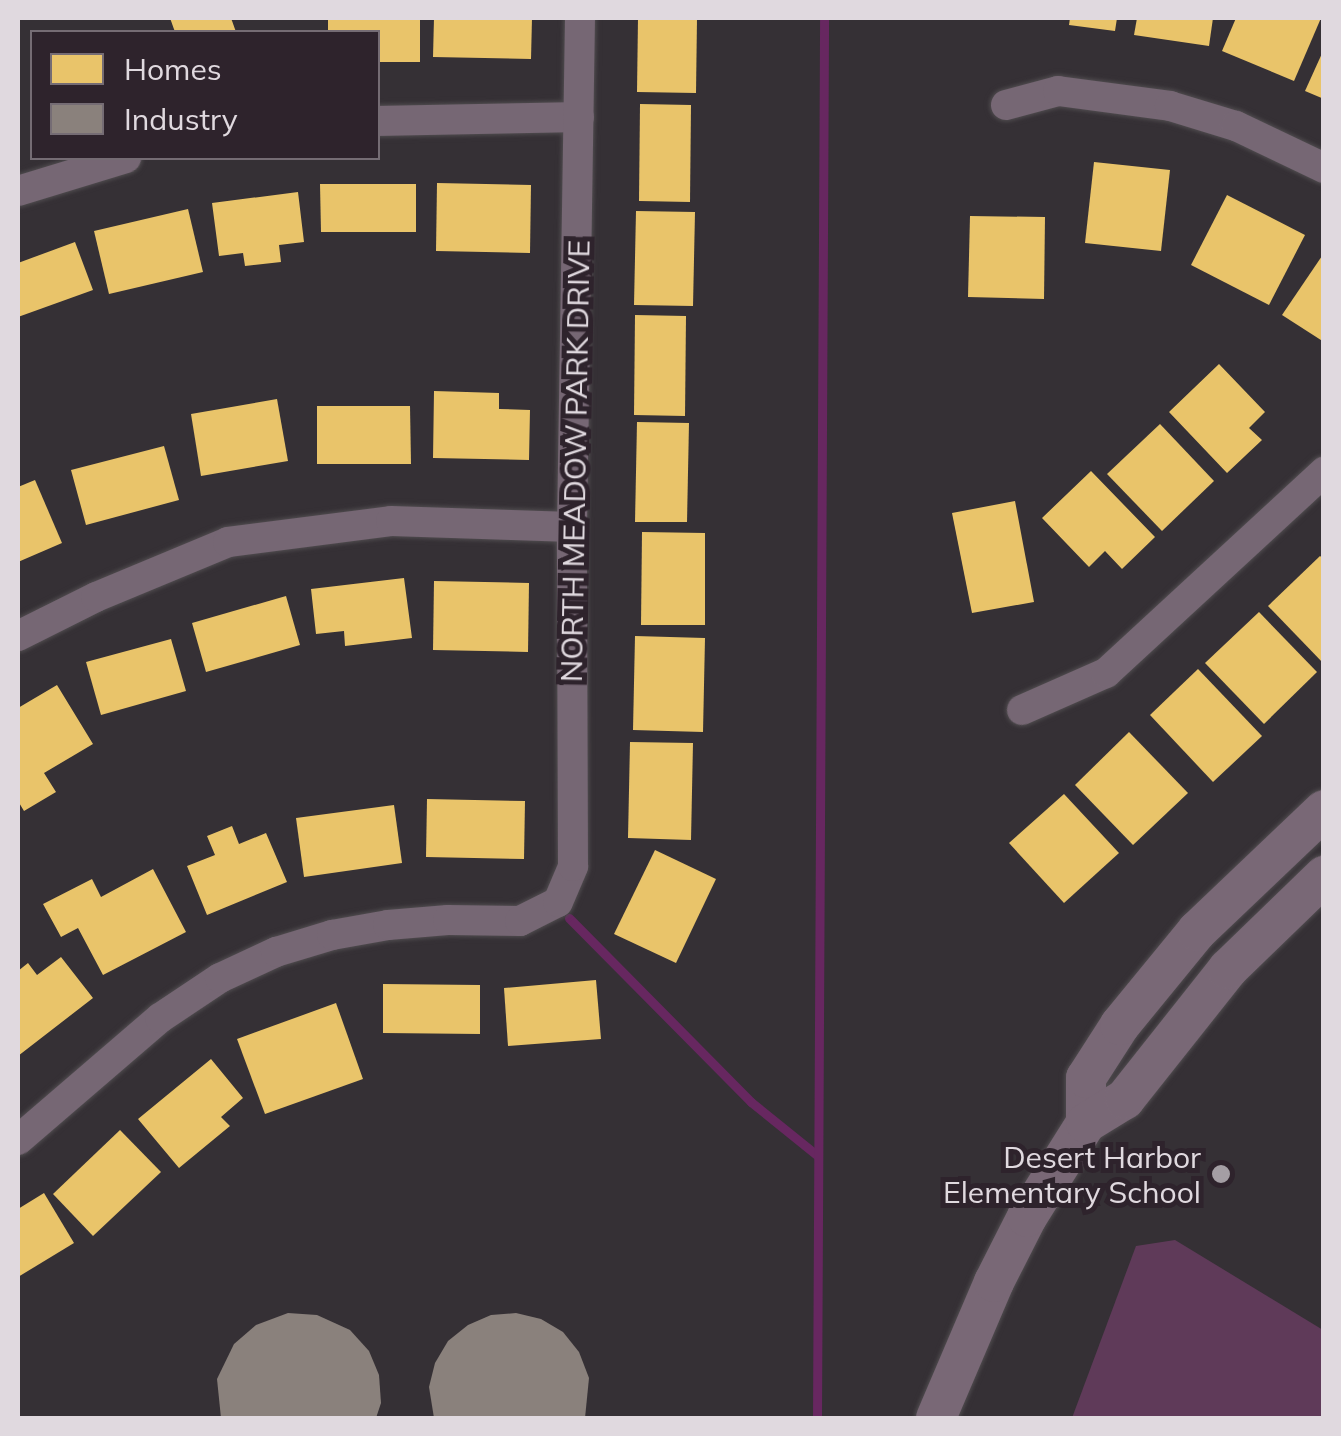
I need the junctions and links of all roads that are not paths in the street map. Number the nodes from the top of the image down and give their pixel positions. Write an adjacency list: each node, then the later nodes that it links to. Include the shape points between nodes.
1 (580, 18): 3 (street, NORTH MEADOW PARK DRIVE)
2 (1006, 106): 6 (street, via 1058,91 1170,106 1236,126)
3 (579, 117): 4 (street); 9 (street, NORTH MEADOW PARK DRIVE)
4 (380, 121)
5 (114, 160): 7 (street)
6 (1324, 168)
7 (18, 192)
8 (1324, 472): 11 (street, via 1106,673)
9 (572, 526): 10 (street, via 391,522 228,542); 16 (street, NORTH MEADOW PARK DRIVE, via 573,866 558,902 520,921 388,925 276,952 174,1008)
10 (18, 636)
11 (1022, 710)
12 (1324, 810): 13 (main road)
13 (1291, 841): 14 (main road); 15 (main road, via 1198,931 1120,1025 1086,1078)
14 (1324, 875): 15 (main road, via 1228,970 1125,1099)
15 (1086, 1124): 17 (main road, via 1027,1217)
16 (18, 1140)
17 (936, 1418)

